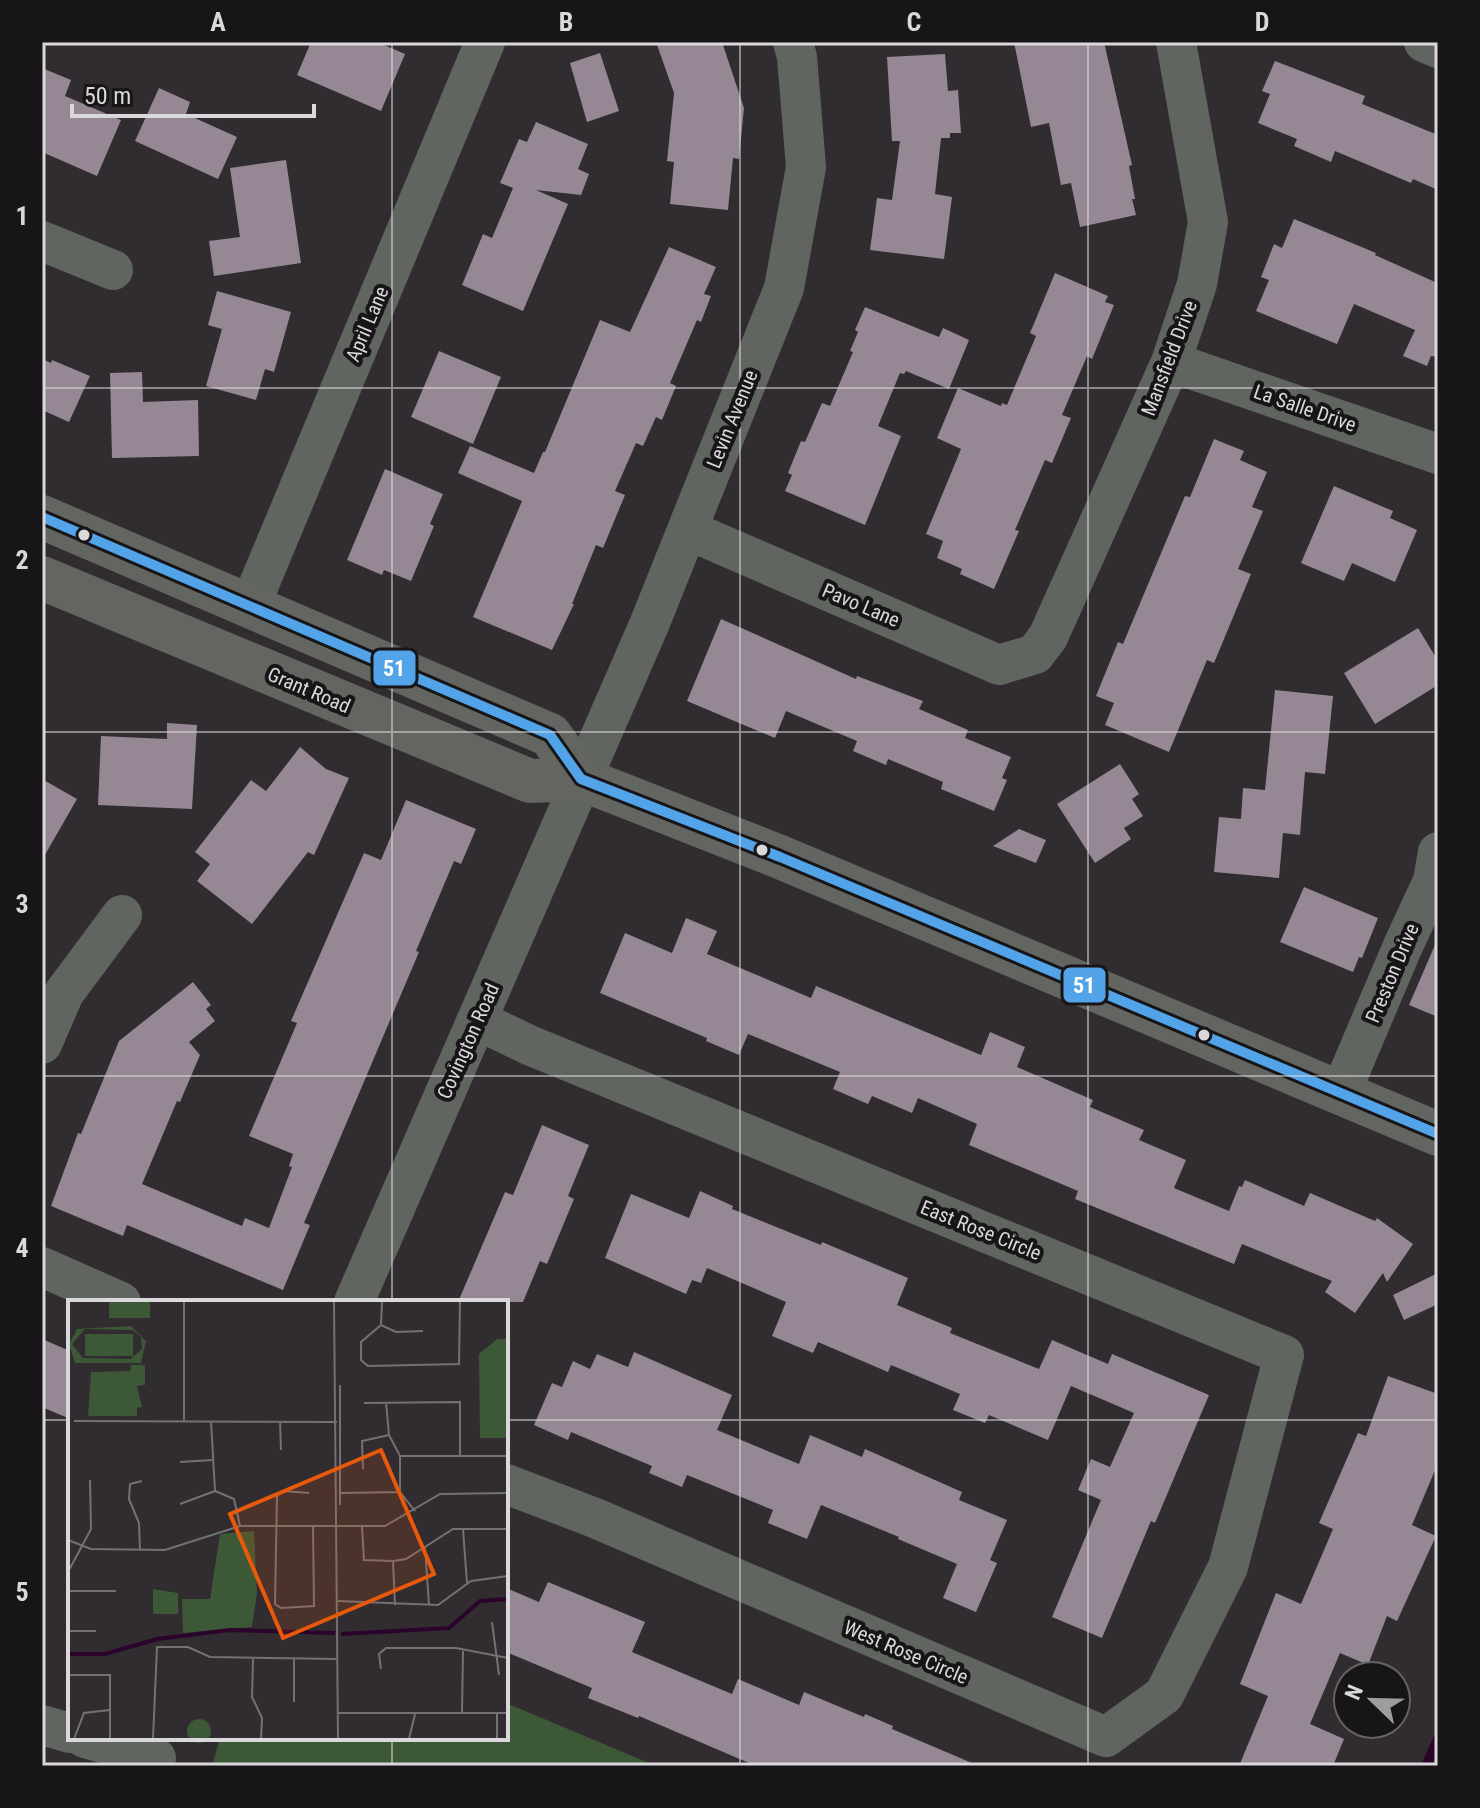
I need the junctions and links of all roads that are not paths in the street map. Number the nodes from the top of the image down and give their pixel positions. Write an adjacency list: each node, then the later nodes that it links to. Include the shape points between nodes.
1 (485, 42): 13 (street, April Lane)
2 (793, 42): 11 (street, Levin Avenue, via 806,167 784,288)
3 (1176, 42): 8 (street, Mansfield Drive, via 1208,222 1197,284)
4 (1424, 42): 5 (street)
5 (1438, 48)
6 (42, 241): 7 (street)
7 (113, 270)
8 (1171, 362): 9 (street, La Salle Drive); 14 (street, Mansfield Drive, via 1048,637)
9 (1438, 454)
10 (42, 517): 13 (main road)
11 (688, 530): 14 (street, Pavo Lane, via 999,665); 15 (street, Levin Avenue)
12 (42, 578): 15 (main road, Grant Road, via 530,781)
13 (250, 606): 15 (main road, via 550,735)
14 (1035, 654)
15 (581, 779): 18 (street, Covington Road); 20 (main road, Grant Road)
16 (1438, 852): 20 (street, Preston Drive, via 1433,881)
17 (122, 915): 19 (street, via 64,993)
18 (477, 1020): 24 (street, Covington Road); 26 (street, East Rose Circle, via 1284,1355)
19 (42, 1044)
20 (1341, 1092): 21 (main road, Grant Road)
21 (1438, 1134)
22 (42, 1267): 23 (street)
23 (116, 1300)
24 (355, 1300)
25 (508, 1485): 26 (street, West Rose Circle, via 1106,1737 1164,1695)
26 (1228, 1567)
27 (42, 1725): 28 (street)
28 (68, 1732)
29 (94, 1740): 30 (street)
30 (158, 1754)

